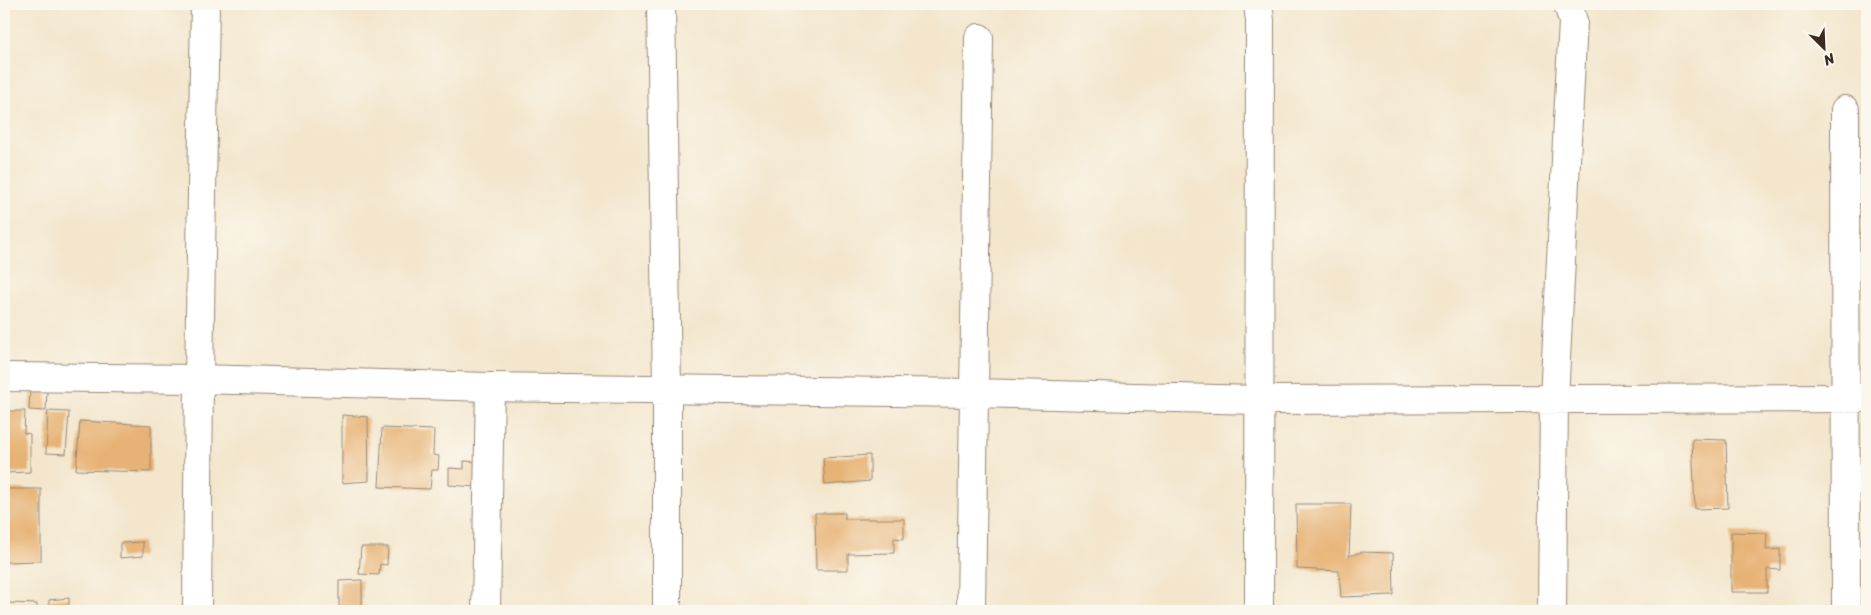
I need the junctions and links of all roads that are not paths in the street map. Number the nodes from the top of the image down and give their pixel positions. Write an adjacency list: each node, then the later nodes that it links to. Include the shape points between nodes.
1 (205, 4): 8 (street)
2 (661, 4): 10 (street)
3 (1568, 4): 13 (street, via 1573,21)
4 (1259, 12): 14 (street)
5 (979, 38): 11 (street)
6 (1845, 110): 12 (street)
7 (4, 377): 8 (street)
8 (199, 379): 9 (street); 15 (street)
9 (490, 386): 10 (street); 16 (street)
10 (667, 388): 11 (street); 17 (street)
11 (974, 393): 14 (street); 18 (street)
12 (1857, 398): 13 (street); 21 (street)
13 (1554, 399): 14 (street); 20 (street)
14 (1258, 400): 19 (street)
15 (197, 611)
16 (486, 611)
17 (667, 611)
18 (971, 611)
19 (1258, 611)
20 (1552, 611)
21 (1846, 611)

